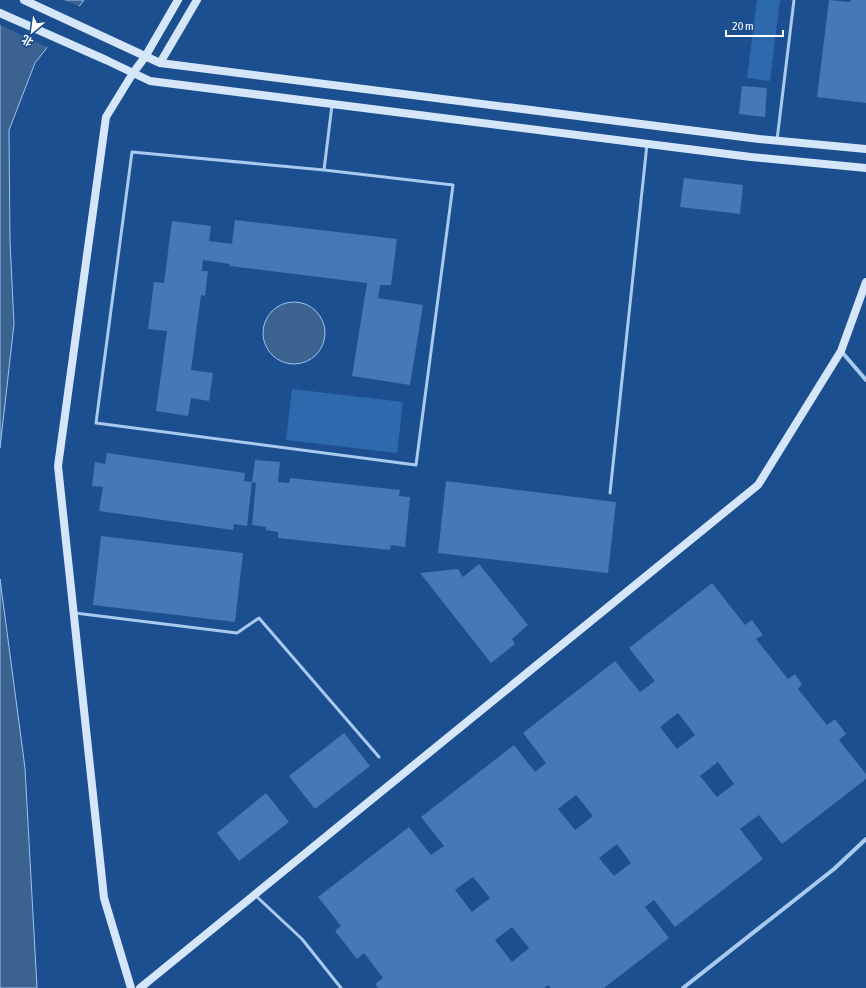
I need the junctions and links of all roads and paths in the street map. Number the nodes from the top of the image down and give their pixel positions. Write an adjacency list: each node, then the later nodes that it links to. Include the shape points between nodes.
1 (24, 0): 6 (street)
2 (178, 0): 6 (street)
3 (197, 0): 7 (street)
4 (794, 0): 10 (lane)
5 (0, 13): 8 (street)
6 (145, 57): 7 (street); 8 (street)
7 (160, 63): 10 (street)
8 (133, 73): 9 (street, via 150,81); 19 (street, via 106,117 58,466)
9 (332, 104): 11 (street); 14 (lane)
10 (777, 140): 12 (street)
11 (647, 144): 13 (street); 18 (lane)
12 (866, 149)
13 (866, 168)
14 (324, 170): 14 (lane, via 132,152 96,423 416,465 452,185)
15 (866, 282): 16 (street)
16 (841, 351): 17 (street); 22 (street, via 758,484)
17 (866, 380)
18 (610, 493)
19 (74, 613): 20 (lane, via 237,632 259,618); 23 (street, via 104,898)
20 (379, 756)
21 (866, 838): 26 (street, via 834,869)
22 (254, 895): 24 (street); 25 (lane, via 302,939)
23 (131, 988)
24 (140, 988)
25 (341, 988)
26 (683, 988)

